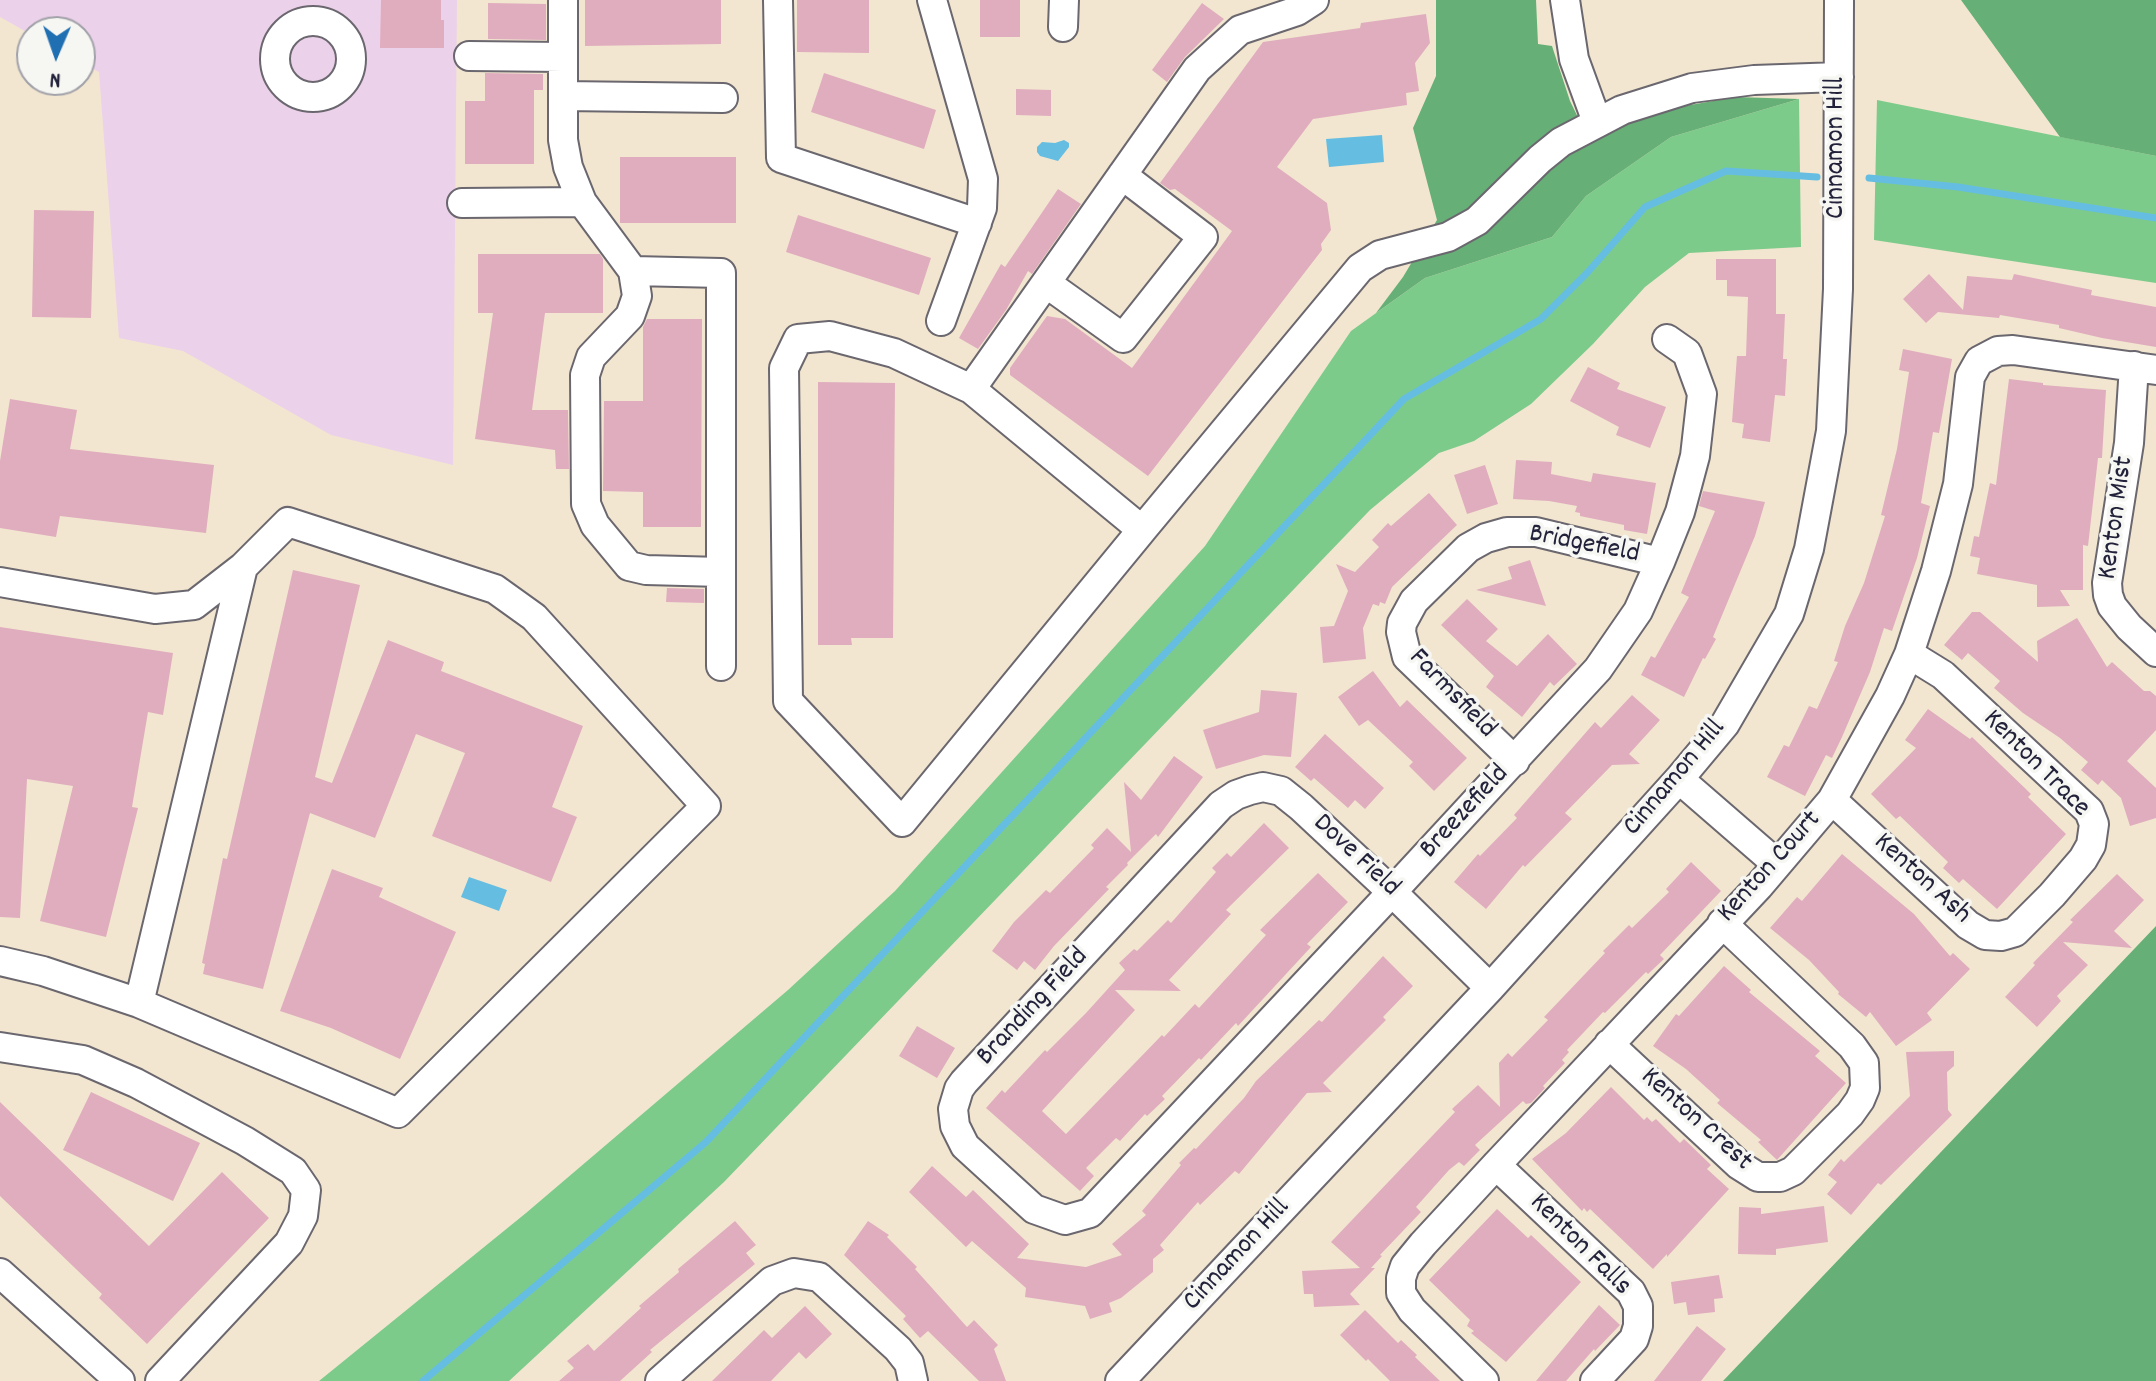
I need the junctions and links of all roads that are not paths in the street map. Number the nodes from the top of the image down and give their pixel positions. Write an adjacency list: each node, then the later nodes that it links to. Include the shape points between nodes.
1 (563, 0): 8 (street)
2 (778, 0): 16 (street, via 781,158)
3 (932, 0): 16 (street, via 983,179)
4 (1314, 0): 13 (street, via 1240,30 1197,69)
5 (1565, 0): 12 (street, via 1574,59)
6 (1839, 0): 9 (street, Cinnamon Hill)
7 (469, 56): 8 (street)
8 (563, 57): 10 (street)
9 (1839, 77): 12 (street, via 1692,88); 33 (street, Cinnamon Hill, via 1831,431 1809,549 1789,614 1756,673 1725,724)
10 (563, 96): 11 (street); 14 (street, via 563,140)
11 (723, 98)
12 (1597, 122): 23 (street, via 1540,159 1477,221 1448,237 1380,255 1360,268)
13 (1122, 175): 18 (street); 18 (street, via 1203,237 1123,338)
14 (582, 202): 15 (street); 17 (street)
15 (462, 203)
16 (977, 223): 19 (street)
17 (633, 271): 26 (street, via 721,273); 26 (street, via 637,296 630,316 591,357 585,375 586,504 595,525 629,566)
18 (1046, 283): 22 (street)
19 (941, 321)
20 (1667, 339): 24 (street, Breezefield, via 1687,353 1702,394 1695,456)
21 (2145, 368): 29 (street, Kenton Mist, via 2107,583 2112,606); 30 (street, Kenton Court, via 2013,350 1979,361 1970,377 1949,526)
22 (971, 389): 23 (street); 23 (street, via 894,353 830,336 798,339 784,368 788,701 902,822)
23 (1142, 530)
24 (1660, 562): 28 (street, Bridgefield, via 1536,532 1507,532 1468,548 1414,601); 32 (street, Breezefield, via 1638,611 1598,669)
25 (243, 567): 27 (street, via 194,605 155,609); 42 (street); 42 (street, via 288,522 495,589 534,617 706,806 398,1113)
26 (721, 572): 31 (street)
27 (0, 582)
28 (1402, 623): 32 (street, Farmsfield, via 1407,657)
29 (2156, 652)
30 (1909, 654): 35 (street, Kenton Court); 38 (street, Kenton Trace, via 1943,675 2089,811 2094,824 2091,845)
31 (721, 666)
32 (1515, 761): 37 (street, Breezefield)
33 (1679, 779): 36 (street); 41 (street, Cinnamon Hill)
34 (1250, 790): 37 (street, Dove Field, via 1281,791); 46 (street, Branding Field, via 1221,805 959,1089 953,1109 965,1146 1034,1209 1065,1220)
35 (1832, 800): 36 (street, Kenton Court); 38 (street, Kenton Ash, via 1985,935 2015,932)
36 (1777, 864): 39 (street, Kenton Court)
37 (1392, 892): 41 (street, Dove Field); 46 (street, Breezefield, via 1090,1213)
38 (2052, 895)
39 (1722, 923): 43 (street, Kenton Court); 43 (street, Kenton Crest, via 1864,1063 1860,1100 1823,1141 1793,1171 1758,1177)
40 (0, 961): 42 (street)
41 (1490, 988): 53 (street, Cinnamon Hill)
42 (139, 1003)
43 (1609, 1044): 45 (street, Kenton Court)
44 (0, 1047): 50 (street, via 83,1060 136,1083 293,1171 306,1190 303,1216 289,1243)
45 (1496, 1165): 48 (street, Kenton Falls, via 1631,1292 1638,1306 1634,1339); 54 (street, Kenton Court, via 1423,1244 1401,1278 1401,1293 1425,1325)
46 (1077, 1217)
47 (0, 1273): 49 (street)
48 (1599, 1377)
49 (120, 1381)
50 (160, 1381)
51 (660, 1381): 52 (street, via 772,1281 794,1273 819,1277 898,1349 909,1363)
52 (913, 1381)
53 (1120, 1381)
54 (1484, 1381)

